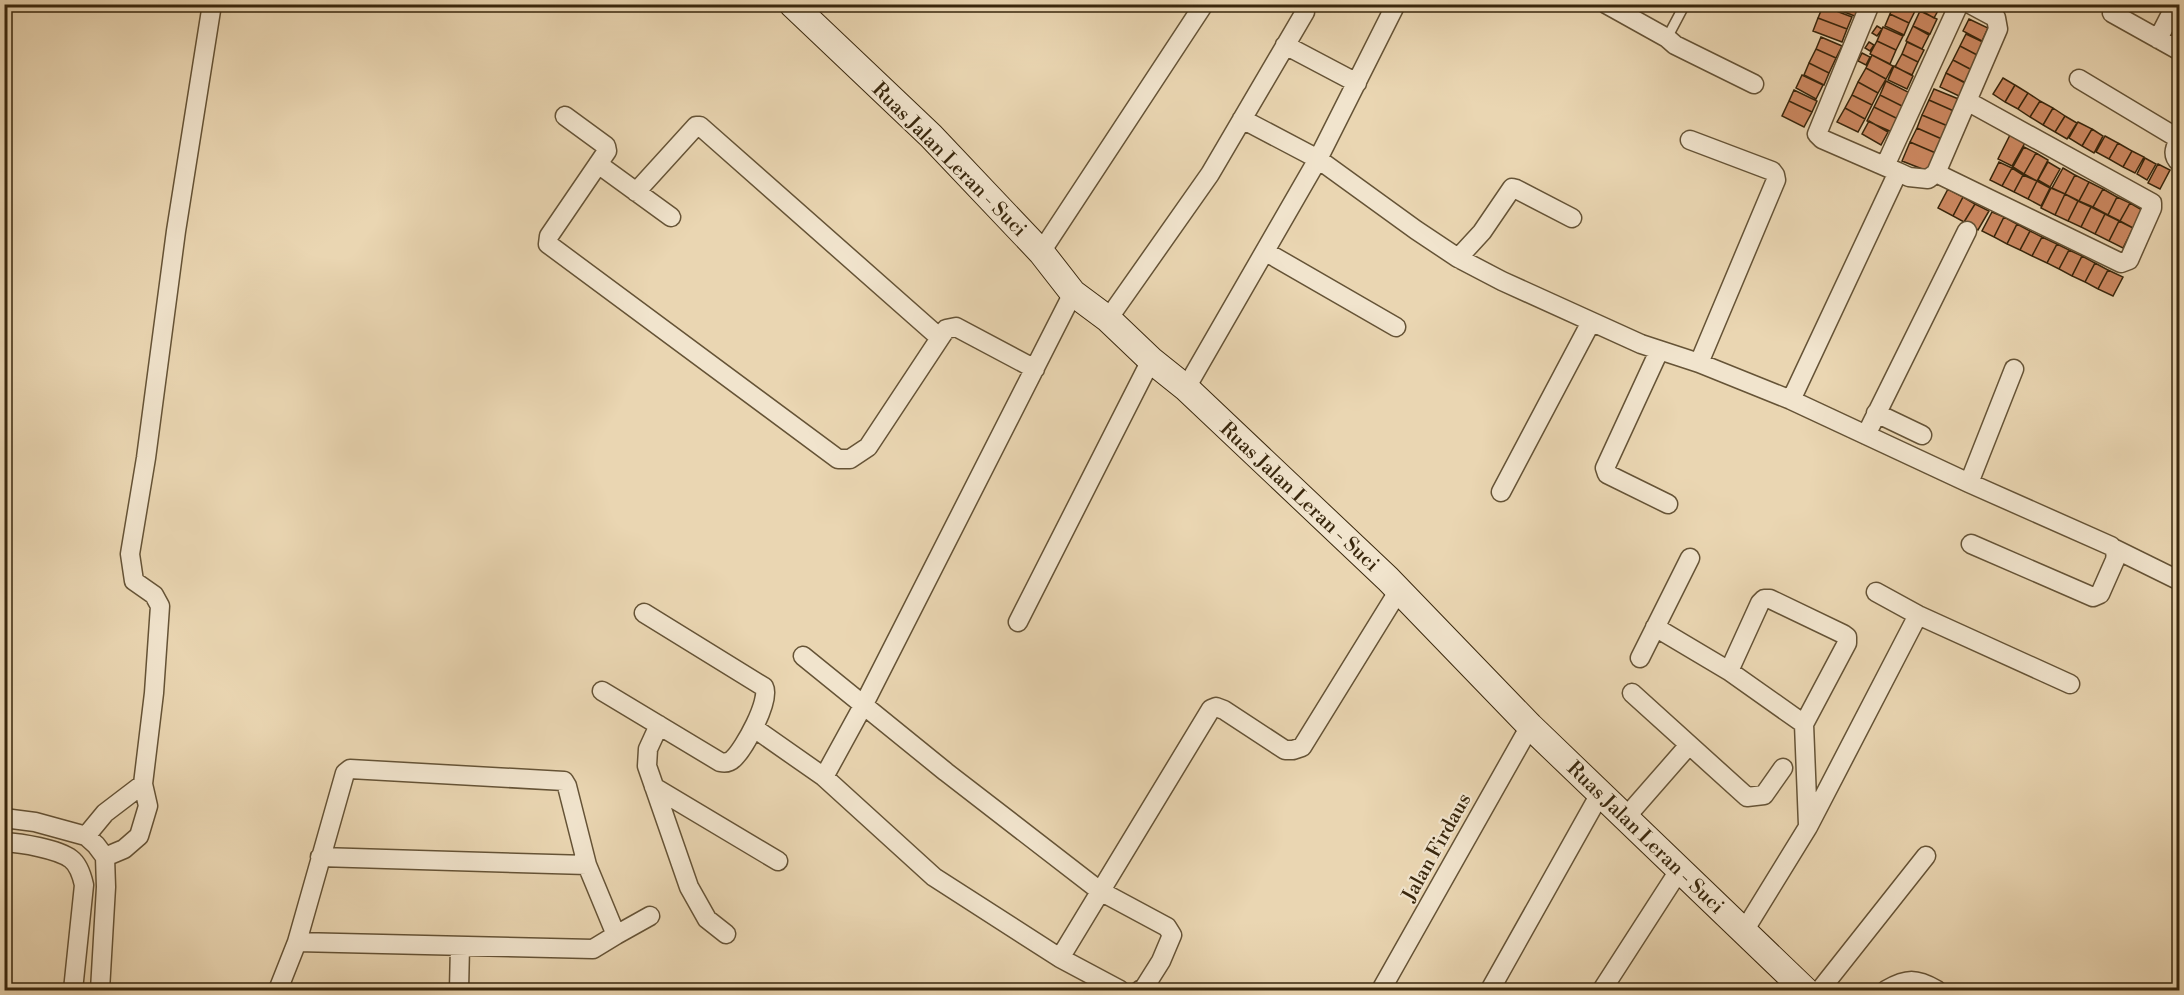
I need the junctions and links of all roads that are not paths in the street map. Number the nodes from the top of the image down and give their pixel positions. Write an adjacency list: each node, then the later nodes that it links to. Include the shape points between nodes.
1 (212, 4): 80 (street, via 130,554 134,581 154,595 160,606)
2 (792, 4): 34 (main road, Ruas Jalan Leran - Suci, via 931,136)
3 (1204, 4): 34 (street)
4 (1396, 4): 18 (street)
5 (1606, 4): 13 (street)
6 (1685, 4): 13 (lane)
7 (1870, 4): 28 (street, via 1817,134)
8 (1959, 4): 28 (street)
9 (1970, 4): 20 (street, via 1996,18 1998,29)
10 (2176, 4): 14 (street)
11 (1305, 12): 15 (street)
12 (2112, 13): 14 (street)
13 (1667, 38): 19 (street)
14 (2158, 39): 16 (street)
15 (1285, 45): 18 (street); 22 (street)
16 (2180, 51)
17 (2079, 79): 23 (street)
18 (1357, 83): 25 (street)
19 (1754, 84)
20 (1967, 101): 29 (street); 29 (street, via 2151,203 2152,208 2129,260 2121,263)
21 (566, 116): 27 (street, via 606,146 605,156)
22 (1242, 119): 25 (street); 38 (street, via 1210,174)
23 (2179, 139): 26 (street, via 2173,152)
24 (1690, 140): 44 (street, via 1772,171 1776,180)
25 (1318, 159): 35 (street); 36 (street)
26 (2180, 163)
27 (598, 164): 30 (street); 41 (street, via 549,236 548,244 838,459 850,459 868,447)
28 (1891, 169): 29 (street, via 1909,177 1928,179); 48 (street)
29 (1936, 173)
30 (636, 192): 31 (street); 41 (street, via 700,126)
31 (671, 217)
32 (1572, 218): 36 (street, via 1512,188 1482,232)
33 (1967, 231): 49 (street)
34 (1041, 252): 37 (main road, Ruas Jalan Leran - Suci)
35 (1266, 252): 40 (street); 47 (street)
36 (1458, 258): 39 (street)
37 (1074, 293): 38 (main road, Ruas Jalan Leran - Suci); 45 (street)
38 (1108, 319): 43 (main road, Ruas Jalan Leran - Suci)
39 (1591, 322): 42 (street); 53 (street)
40 (1396, 327)
41 (940, 338): 45 (street, via 946,329 956,327)
42 (1659, 351): 44 (street); 54 (street, via 1605,468 1607,474)
43 (1151, 360): 47 (main road, Ruas Jalan Leran - Suci); 63 (street)
44 (1699, 363): 48 (street)
45 (1035, 369): 71 (street)
46 (2014, 369): 52 (street)
47 (1186, 388): 59 (main road, Ruas Jalan Leran - Suci)
48 (1791, 400): 50 (street)
49 (1876, 413): 50 (street); 51 (street)
50 (1866, 435): 52 (street)
51 (1922, 435)
52 (1969, 483): 56 (street)
53 (1500, 492)
54 (1668, 504)
55 (1971, 544): 56 (street, via 2093,597 2104,586 2115,560)
56 (2115, 549): 58 (street)
57 (1690, 558): 64 (street)
58 (2180, 581)
59 (1399, 590): 74 (main road, Ruas Jalan Leran - Suci); 95 (street, via 1302,747 1285,750 1224,710 1211,709)
60 (1876, 592): 62 (street)
61 (644, 613): 75 (street, via 764,687 767,695)
62 (1918, 615): 68 (street); 81 (street)
63 (1018, 622)
64 (1655, 627): 66 (street); 67 (street)
65 (803, 656): 71 (street)
66 (1640, 658)
67 (1729, 671): 72 (street); 72 (street, via 1764,599 1770,598 1844,634 1846,643)
68 (2070, 684)
69 (602, 692): 73 (street)
70 (1632, 693): 76 (street)
71 (864, 704): 79 (street); 95 (street)
72 (1804, 724): 78 (street)
73 (659, 725): 75 (street, via 726,764); 82 (street, via 648,748 647,766)
74 (1530, 726): 83 (main road, Ruas Jalan Leran - Suci); 109 (street, Jalan Firdaus)
75 (754, 728): 79 (street)
76 (1689, 745): 77 (street, via 1747,797 1764,795); 84 (street)
77 (1783, 768)
78 (1806, 774): 81 (street); 86 (street)
79 (824, 777): 102 (street, via 934,877)
80 (143, 784): 87 (street, via 105,813); 90 (street, via 148,806 139,836 124,849)
81 (1829, 786): 86 (street)
82 (654, 787): 92 (street); 98 (street, via 689,887 706,919)
83 (1602, 794): 84 (main road, Ruas Jalan Leran - Suci); 110 (street)
84 (1626, 817): 94 (main road, Ruas Jalan Leran - Suci)
85 (4, 818): 87 (street)
86 (1808, 827): 97 (street)
87 (86, 836): 90 (street)
88 (4, 842): 103 (street, via 59,853 72,860 81,873 84,885)
89 (1926, 856): 113 (street)
90 (105, 857): 104 (street)
91 (320, 857): 93 (street); 93 (street, via 345,773 356,768 564,781); 100 (street)
92 (778, 861)
93 (587, 865): 99 (street)
94 (1680, 869): 97 (main road, Ruas Jalan Leran - Suci); 111 (street)
95 (1100, 891): 102 (street); 108 (street, via 1167,927 1172,935 1161,961)
96 (650, 916): 99 (street)
97 (1744, 931): 112 (main road, Ruas Jalan Leran - Suci)
98 (726, 934)
99 (616, 935): 101 (street, via 593,949)
100 (297, 942): 101 (street); 105 (street)
101 (460, 946): 106 (street)
102 (1060, 958): 107 (street)
103 (73, 990)
104 (100, 990)
105 (278, 990)
106 (459, 990)
107 (1120, 990)
108 (1140, 990)
109 (1382, 990)
110 (1490, 990)
111 (1602, 990)
112 (1805, 990)
113 (1820, 990)
114 (1886, 990): 115 (street, via 1903,981 1913,981)
115 (1937, 990)

